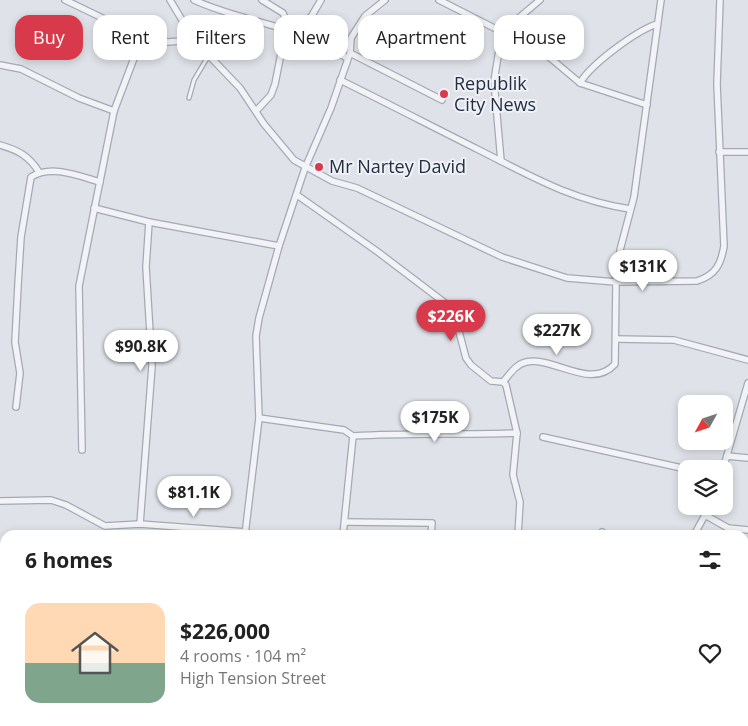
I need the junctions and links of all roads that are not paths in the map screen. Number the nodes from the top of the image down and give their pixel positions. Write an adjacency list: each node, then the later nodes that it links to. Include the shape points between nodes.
1 (65, 0): 11 (street)
2 (170, 0): 12 (street)
3 (194, 0): 17 (street, via 227,14)
4 (262, 0): 13 (street)
5 (320, 0): 14 (street)
6 (385, 0): 19 (street, via 356,27)
7 (439, 0): 18 (street)
8 (540, 0): 15 (street)
9 (661, 0): 16 (street)
10 (720, 0): 36 (street)
11 (96, 15)
12 (179, 15)
13 (284, 15)
14 (312, 15)
15 (522, 15)
16 (657, 24): 29 (street, via 628,38 589,69); 32 (street)
17 (274, 27)
18 (494, 28)
19 (348, 55): 31 (street)
20 (133, 60): 33 (street)
21 (206, 60): 30 (lane, via 194,80)
22 (214, 60): 34 (street)
23 (279, 60): 34 (street, via 271,95)
24 (346, 60): 28 (street)
25 (497, 60): 38 (street, via 494,81)
26 (553, 60): 29 (street)
27 (0, 65): 33 (street, via 21,69)
28 (340, 80): 38 (street); 39 (street)
29 (580, 83): 32 (street)
30 (189, 98)
31 (442, 100)
32 (647, 105): 44 (street)
33 (114, 111): 41 (street)
34 (256, 111): 39 (street, via 285,151)
35 (0, 145): 40 (street, via 17,150 31,160)
36 (719, 152): 37 (street); 47 (street, via 724,246 720,265 706,278 697,281)
37 (748, 152)
38 (502, 161): 44 (street, via 575,197)
39 (306, 168): 42 (street); 47 (street, via 332,181 357,188 525,266 567,278)
40 (39, 172): 41 (street, via 68,173); 52 (street, via 31,177 22,237 15,335 20,373)
41 (100, 182): 43 (street)
42 (297, 195): 46 (street); 50 (street, via 453,310 466,358 491,381)
43 (94, 208): 45 (street); 57 (street, via 79,286)
44 (630, 209): 47 (street)
45 (149, 222): 46 (street); 65 (street, via 146,267 152,366)
46 (279, 246): 53 (street, via 256,336)
47 (616, 282): 48 (street)
48 (616, 339): 49 (street, via 674,340); 50 (street, via 615,364 607,372 582,374 552,365 524,362)
49 (748, 360)
50 (503, 382): 54 (street)
51 (748, 383): 58 (street)
52 (16, 407)
53 (259, 418): 55 (street, via 344,430); 67 (street)
54 (517, 433): 55 (street, via 454,435 425,432); 70 (street, via 514,476 520,502)
55 (353, 436): 64 (street)
56 (543, 437): 61 (street)
57 (82, 450)
58 (727, 456): 59 (street); 60 (street)
59 (748, 458)
60 (726, 460)
61 (678, 467)
62 (0, 501): 65 (street, via 51,500 105,526)
63 (705, 515): 71 (street); 72 (street, via 728,528)
64 (344, 522): 68 (street); 69 (street, via 432,523)
65 (140, 524): 66 (street)
66 (210, 530)
67 (245, 530)
68 (344, 530)
69 (431, 530)
70 (518, 530)
71 (697, 530)
72 (748, 530)

